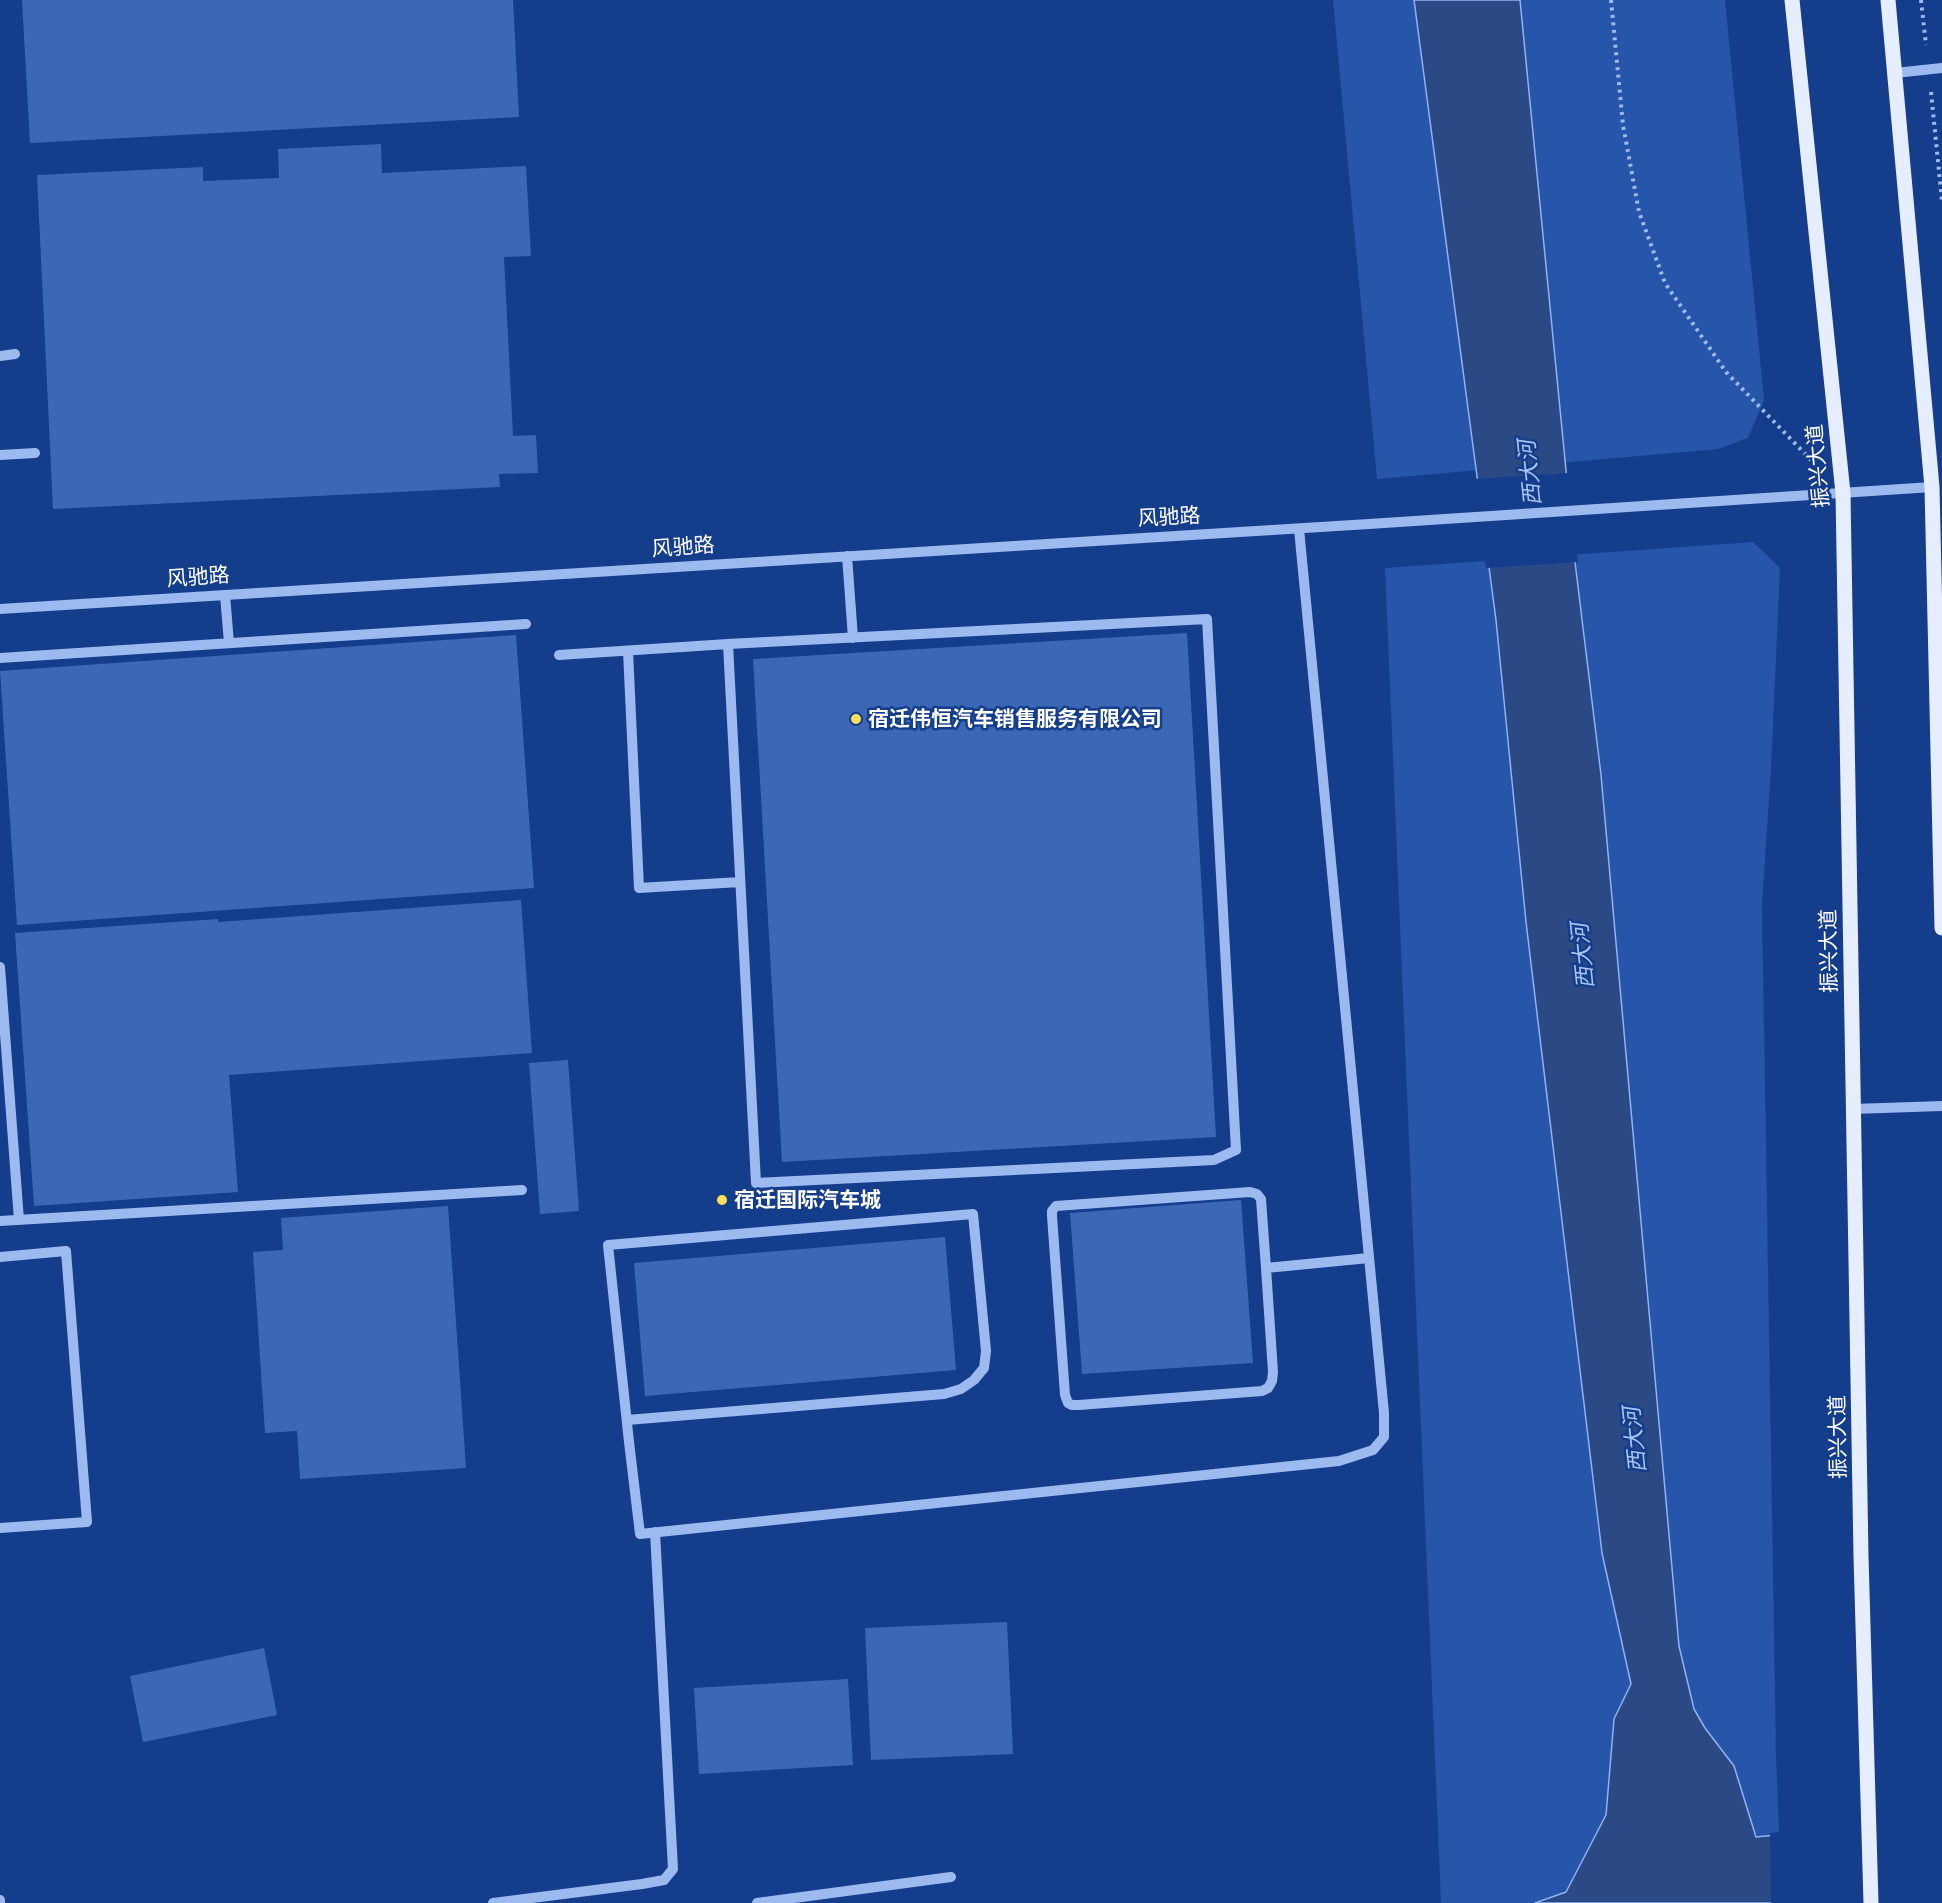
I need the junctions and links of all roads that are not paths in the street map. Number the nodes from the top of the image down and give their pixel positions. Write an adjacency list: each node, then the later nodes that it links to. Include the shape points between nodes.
1 (1792, 0): 10 (main road, 振兴大道)
2 (1888, 0): 4 (main road)
3 (1942, 68): 4 (street)
4 (1895, 73): 9 (main road)
5 (15, 354): 6 (street)
6 (0, 356)
7 (35, 453): 8 (street)
8 (0, 455)
9 (1932, 488): 10 (street, 风驰路); 12 (main road)
10 (1843, 493): 11 (street, 风驰路); 28 (main road, 振兴大道)
11 (1299, 529): 13 (street, 风驰路); 33 (street)
12 (1937, 539): 24 (main road)
13 (847, 556): 14 (street, 风驰路); 17 (street)
14 (225, 595): 15 (street, 风驰路); 18 (street)
15 (0, 609)
16 (526, 624): 18 (street)
17 (854, 638): 19 (street); 23 (street, via 1207,619 1236,1150 1214,1160 756,1183)
18 (229, 643): 22 (street)
19 (728, 644): 20 (street); 23 (street)
20 (628, 651): 21 (street); 23 (street, via 639,888)
21 (559, 655)
22 (0, 658)
23 (740, 882)
24 (1942, 928)
25 (0, 962): 26 (street)
26 (0, 968): 30 (street)
27 (1942, 1106): 28 (street)
28 (1853, 1109): 41 (main road, 振兴大道)
29 (522, 1190): 30 (street)
30 (19, 1220): 31 (street)
31 (0, 1221)
32 (0, 1257): 36 (street, via 66,1251 87,1522)
33 (1369, 1258): 34 (street); 37 (street, via 1384,1413 1384,1437 1373,1450 1339,1461)
34 (1266, 1268): 34 (street, via 1273,1372 1268,1388 1068,1403 1052,1216 1056,1206 1257,1194 1261,1199)
35 (627, 1420): 35 (street, via 608,1245 973,1214 986,1351 984,1368 961,1389 944,1394); 37 (street, via 640,1534)
36 (0, 1527)
37 (655, 1532): 39 (street, via 673,1869 664,1880)
38 (951, 1876): 40 (street)
39 (493, 1903)
40 (757, 1903)
41 (1871, 1903)

